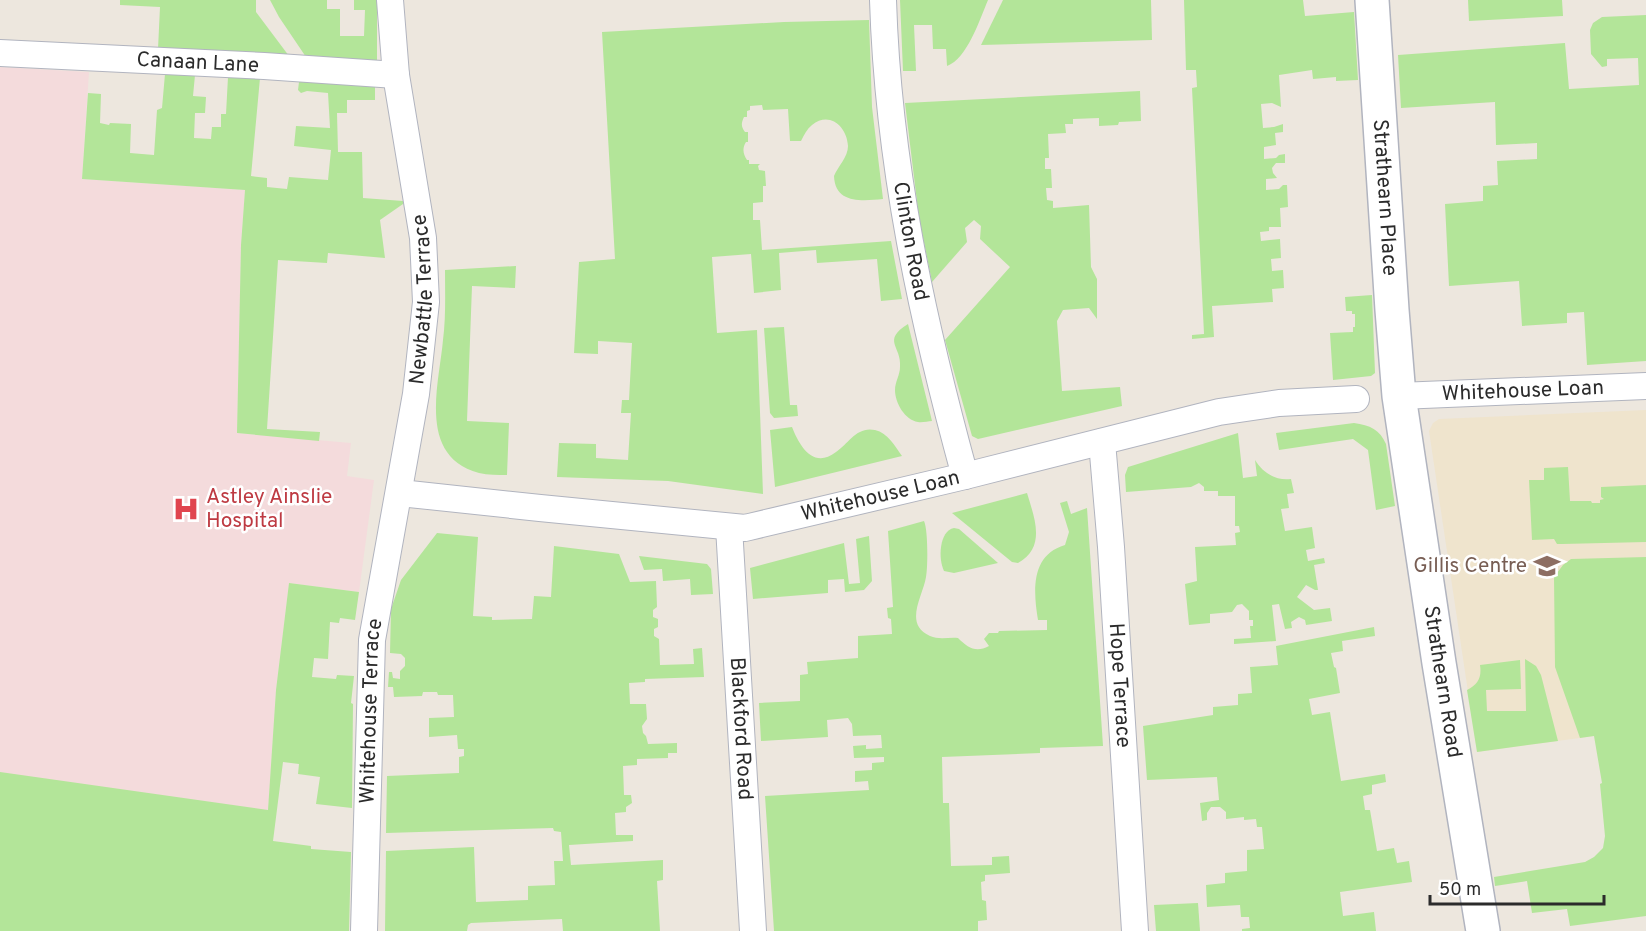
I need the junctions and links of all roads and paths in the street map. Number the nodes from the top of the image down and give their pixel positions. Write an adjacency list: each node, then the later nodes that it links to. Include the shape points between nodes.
1 (390, 0): 5 (street, Newbattle Terrace)
2 (883, 0): 10 (street, Clinton Road, via 887,91 899,183 927,333)
3 (1372, 0): 7 (street, Strathearn Place)
4 (0, 53): 5 (street, Canaan Lane)
5 (396, 75): 11 (street, Newbattle Terrace, via 419,207 426,302 421,362)
6 (1646, 386): 7 (street, Whitehouse Loan)
7 (1399, 396): 16 (street, Strathearn Road)
8 (1356, 399): 9 (street, Whitehouse Loan, via 1239,408)
9 (1102, 442): 10 (street, Whitehouse Loan); 15 (street, Hope Terrace)
10 (965, 476): 12 (street, Whitehouse Loan, via 760,525)
11 (400, 493): 12 (street, Whitehouse Loan); 13 (street, Whitehouse Terrace, via 372,640)
12 (729, 527): 14 (street, Blackford Road)
13 (364, 931)
14 (753, 931)
15 (1135, 931)
16 (1483, 931)

